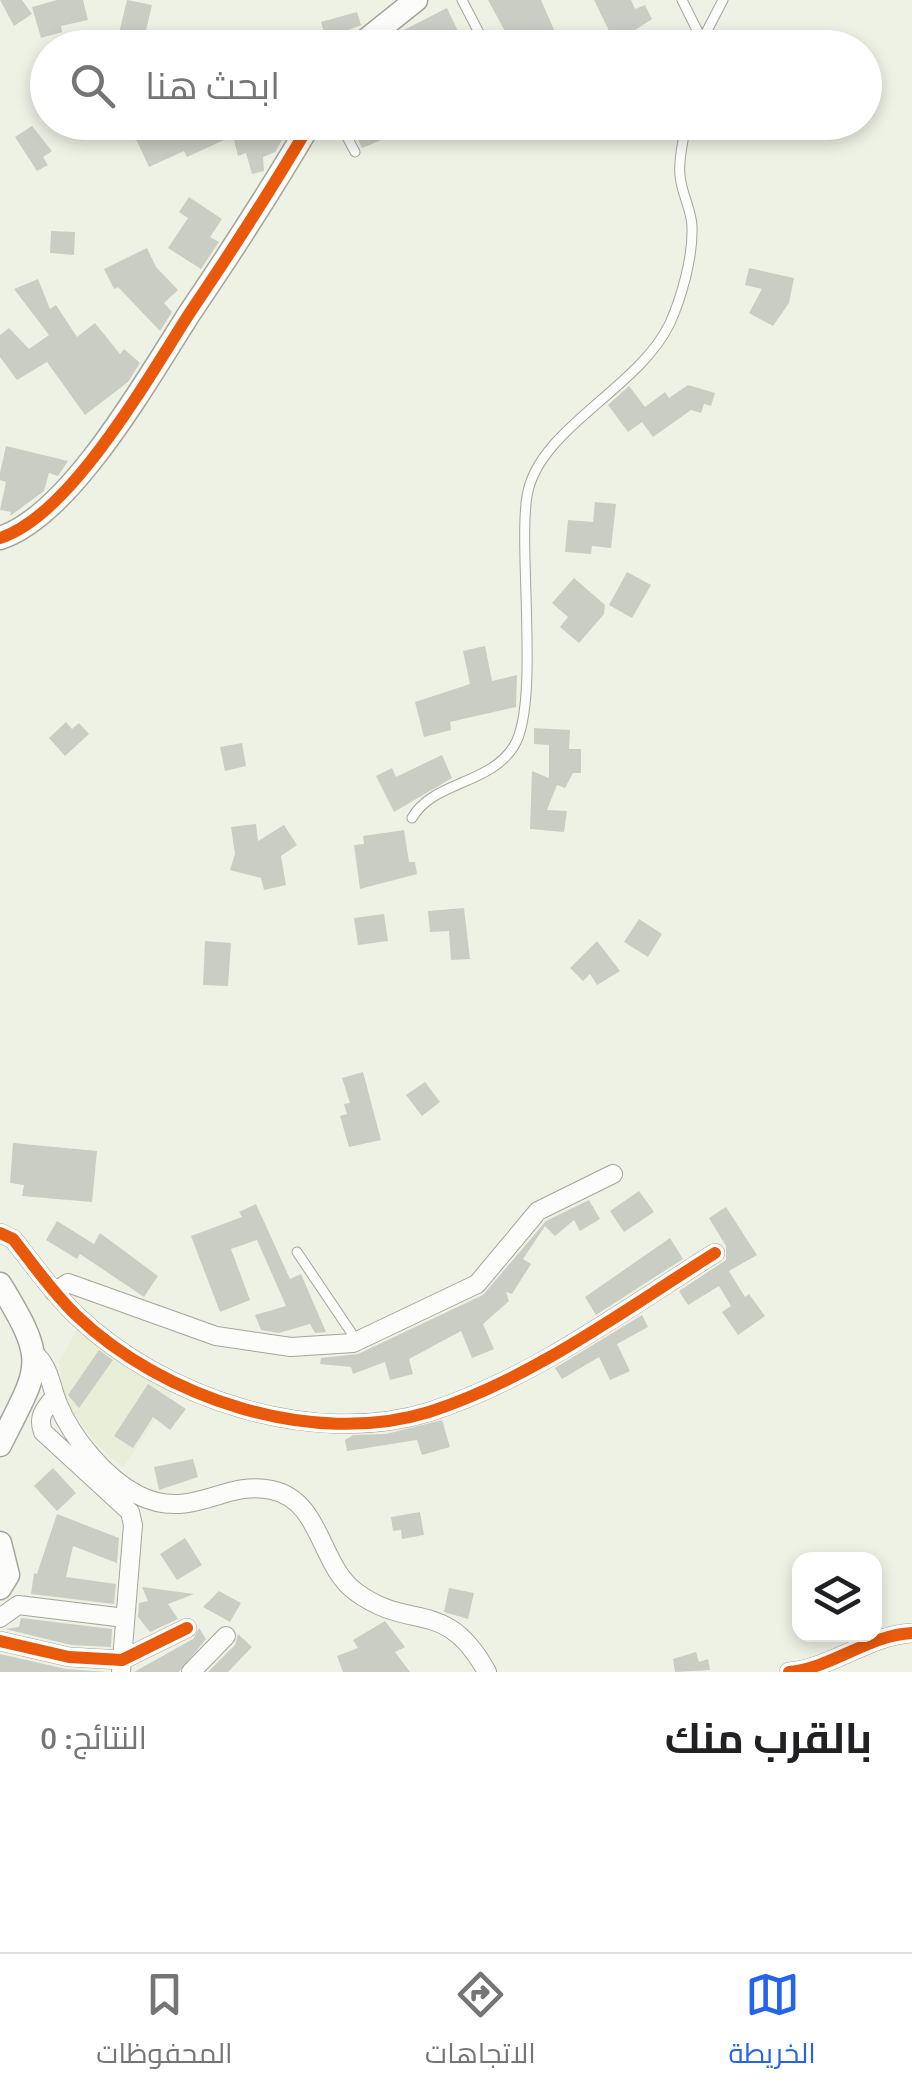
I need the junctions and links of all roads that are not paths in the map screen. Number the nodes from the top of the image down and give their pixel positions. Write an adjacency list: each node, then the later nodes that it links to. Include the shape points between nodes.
1 (416, 0): 5 (street)
2 (462, 0): 8 (lane)
3 (682, 0): 9 (lane)
4 (723, 0): 10 (lane)
5 (383, 24): 6 (street); 7 (lane)
6 (376, 30)
7 (386, 30)
8 (478, 30)
9 (695, 30)
10 (707, 30)
11 (301, 140): 15 (street, via 133,405 43,513)
12 (349, 140): 14 (lane)
13 (684, 140): 16 (lane, via 680,174 692,226 670,324 625,381 557,438 527,495 517,742 476,780 422,802)
14 (355, 152)
15 (0, 538)
16 (412, 818)
17 (613, 1174): 23 (street, via 538,1211 476,1284)
18 (0, 1233): 22 (street, via 13,1238)
19 (297, 1252): 23 (lane)
20 (715, 1253): 22 (street, via 468,1397 427,1412 352,1423 236,1408 190,1393 78,1318)
21 (0, 1284): 24 (street)
22 (54, 1292): 23 (street, via 68,1283 216,1336 291,1347)
23 (357, 1341)
24 (37, 1356): 25 (street); 26 (street, via 30,1386)
25 (55, 1396): 30 (street, via 39,1422 42,1432 130,1512); 37 (street, via 69,1428 136,1494 176,1506 253,1488 282,1493 310,1516 336,1573 355,1592 450,1625)
26 (3, 1433)
27 (0, 1543): 28 (street, via 8,1575)
28 (0, 1588)
29 (0, 1618): 30 (street, via 18,1605)
30 (125, 1618): 35 (street)
31 (187, 1628): 35 (street)
32 (912, 1633): 38 (street)
33 (226, 1636): 36 (street)
34 (0, 1641): 35 (street)
35 (121, 1666)
36 (191, 1672)
37 (488, 1672)
38 (788, 1672)

